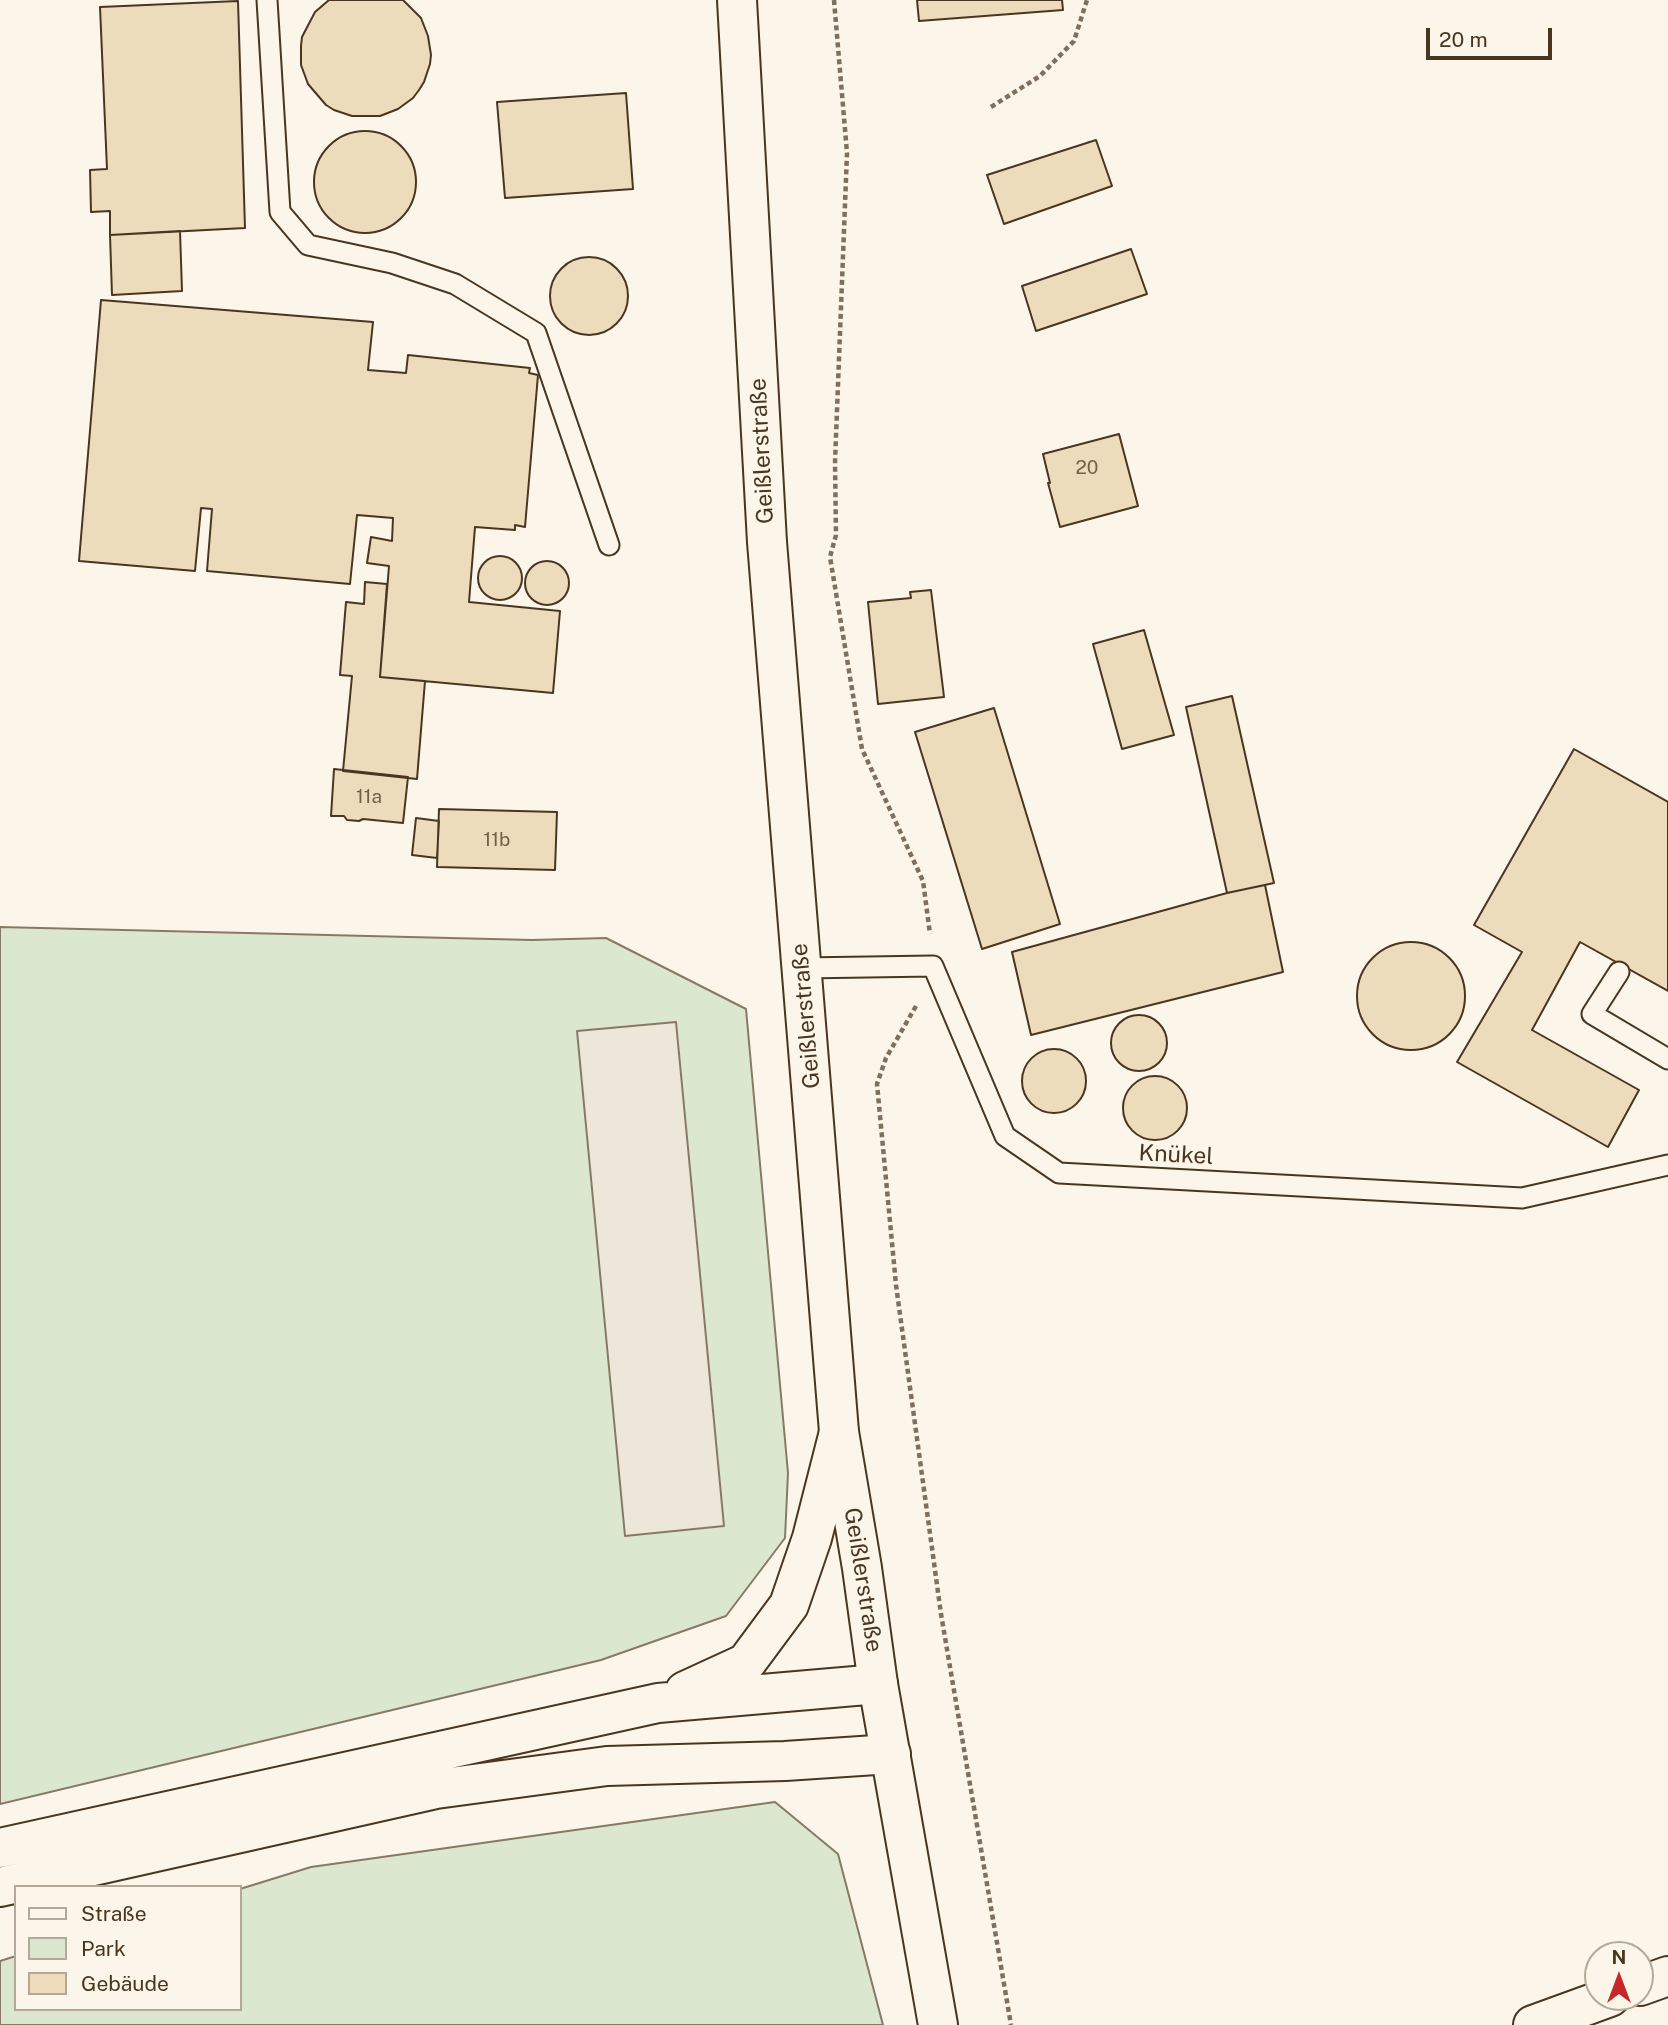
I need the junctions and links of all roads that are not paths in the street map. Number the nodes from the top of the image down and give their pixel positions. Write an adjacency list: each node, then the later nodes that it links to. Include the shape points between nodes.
1 (267, 0): 3 (lane, via 280,212 308,244 392,263 455,284 536,333)
2 (737, 0): 4 (main road, Geißlerstraße, via 767,542)
3 (609, 545)
4 (802, 968): 7 (lane, Knükel, via 933,965 1005,1136 1059,1173 1522,1198); 8 (main road, Geißlerstraße)
5 (1619, 972): 6 (lane, via 1592,1014)
6 (1668, 1059)
7 (1668, 1165)
8 (839, 1432): 9 (main road, Geißlerstraße); 10 (main road, via 789,1605 746,1663)
9 (878, 1684): 10 (main road); 11 (main road, Geißlerstraße)
10 (658, 1703): 12 (main road)
11 (891, 1754): 13 (main road, via 607,1766 436,1790); 15 (main road, Geißlerstraße)
12 (0, 1848)
13 (0, 1887)
14 (1584, 2006): 16 (main road)
15 (938, 2025)
16 (1533, 2025)

